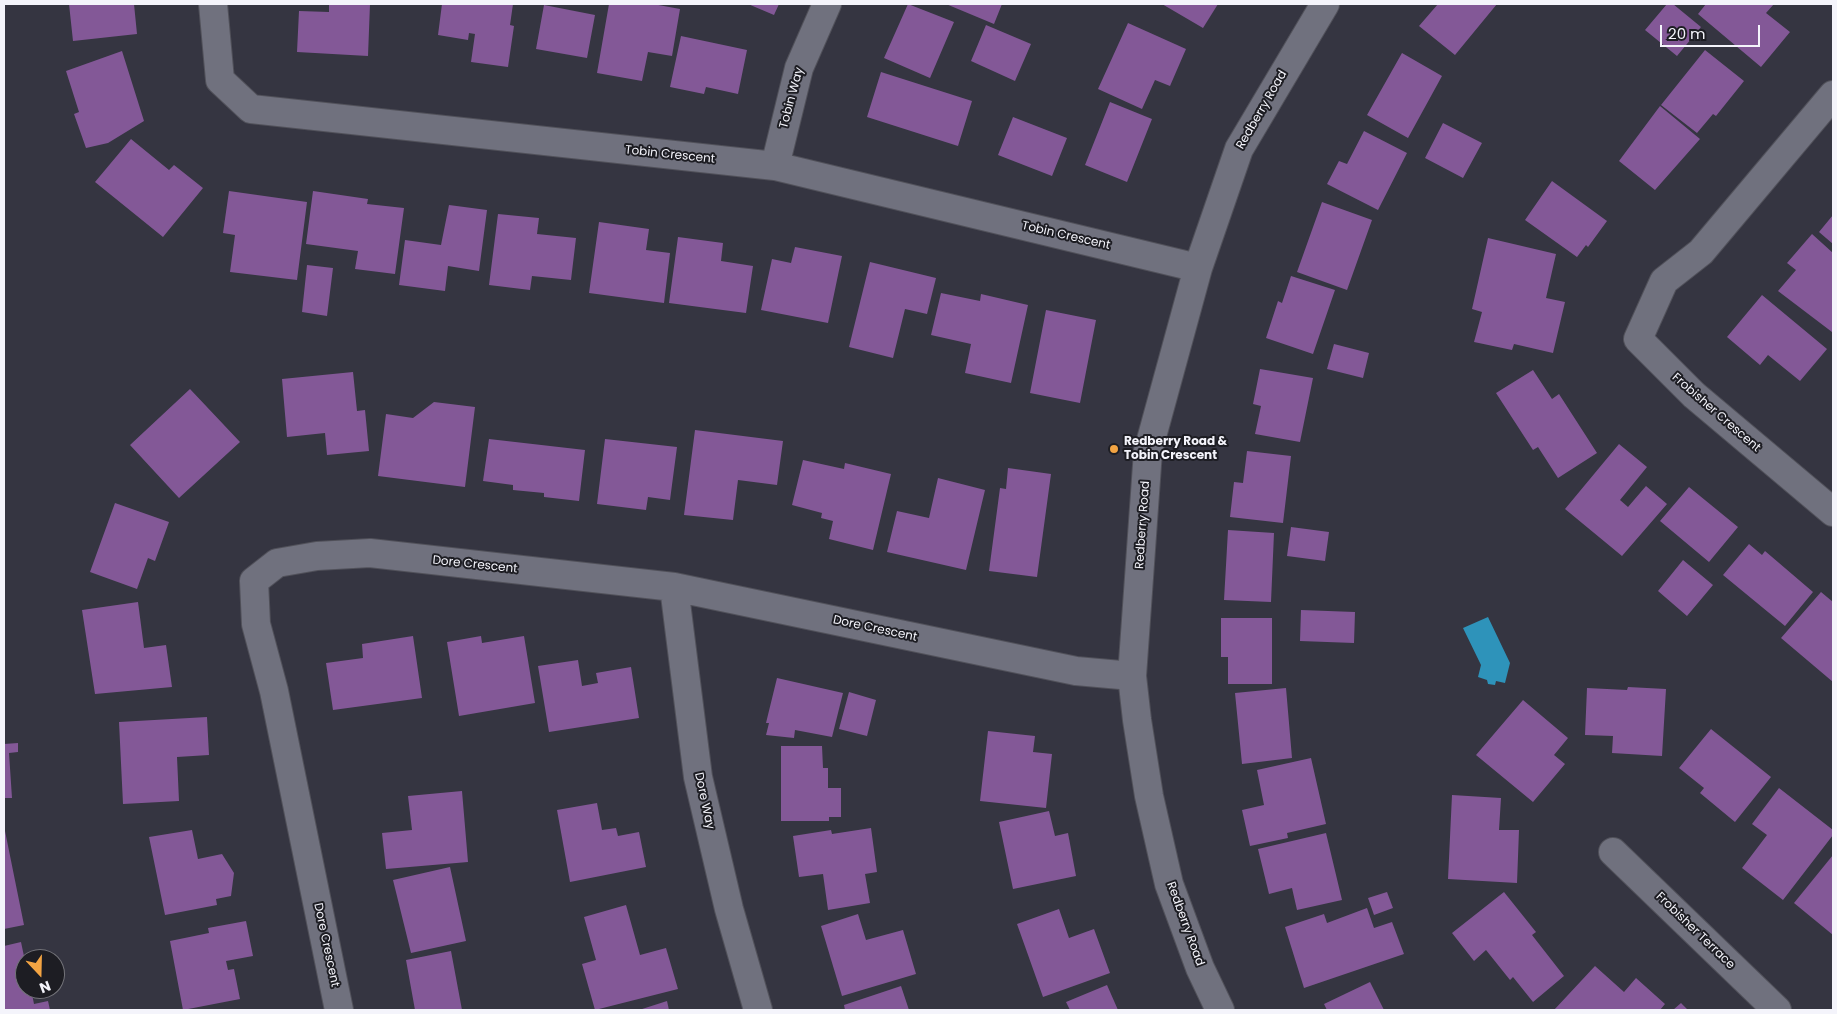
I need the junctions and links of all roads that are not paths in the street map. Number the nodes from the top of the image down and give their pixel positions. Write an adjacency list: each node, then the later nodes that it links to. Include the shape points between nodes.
1 (213, 4): 5 (street, Tobin Crescent, via 220,80 251,109)
2 (827, 4): 5 (street, Tobin Way, via 799,68)
3 (1325, 4): 6 (street, Redberry Road, via 1239,149)
4 (1833, 95): 7 (street, Frobisher Crescent, via 1701,252 1664,281 1638,339 1694,395)
5 (775, 166): 6 (street, Tobin Crescent)
6 (1198, 268): 9 (street, Redberry Road, via 1148,451)
7 (1833, 512)
8 (674, 587): 9 (street, Dore Crescent, via 1076,671); 11 (street, Dore Crescent, via 370,554 317,556 277,563 254,581 256,624 274,691); 12 (street, Dore Way, via 698,777 729,909)
9 (1132, 676): 13 (street, Redberry Road, via 1149,796 1169,884 1200,968)
10 (1613, 852): 14 (street, Frobisher Terrace)
11 (339, 1010)
12 (758, 1010)
13 (1220, 1010)
14 (1777, 1010)

